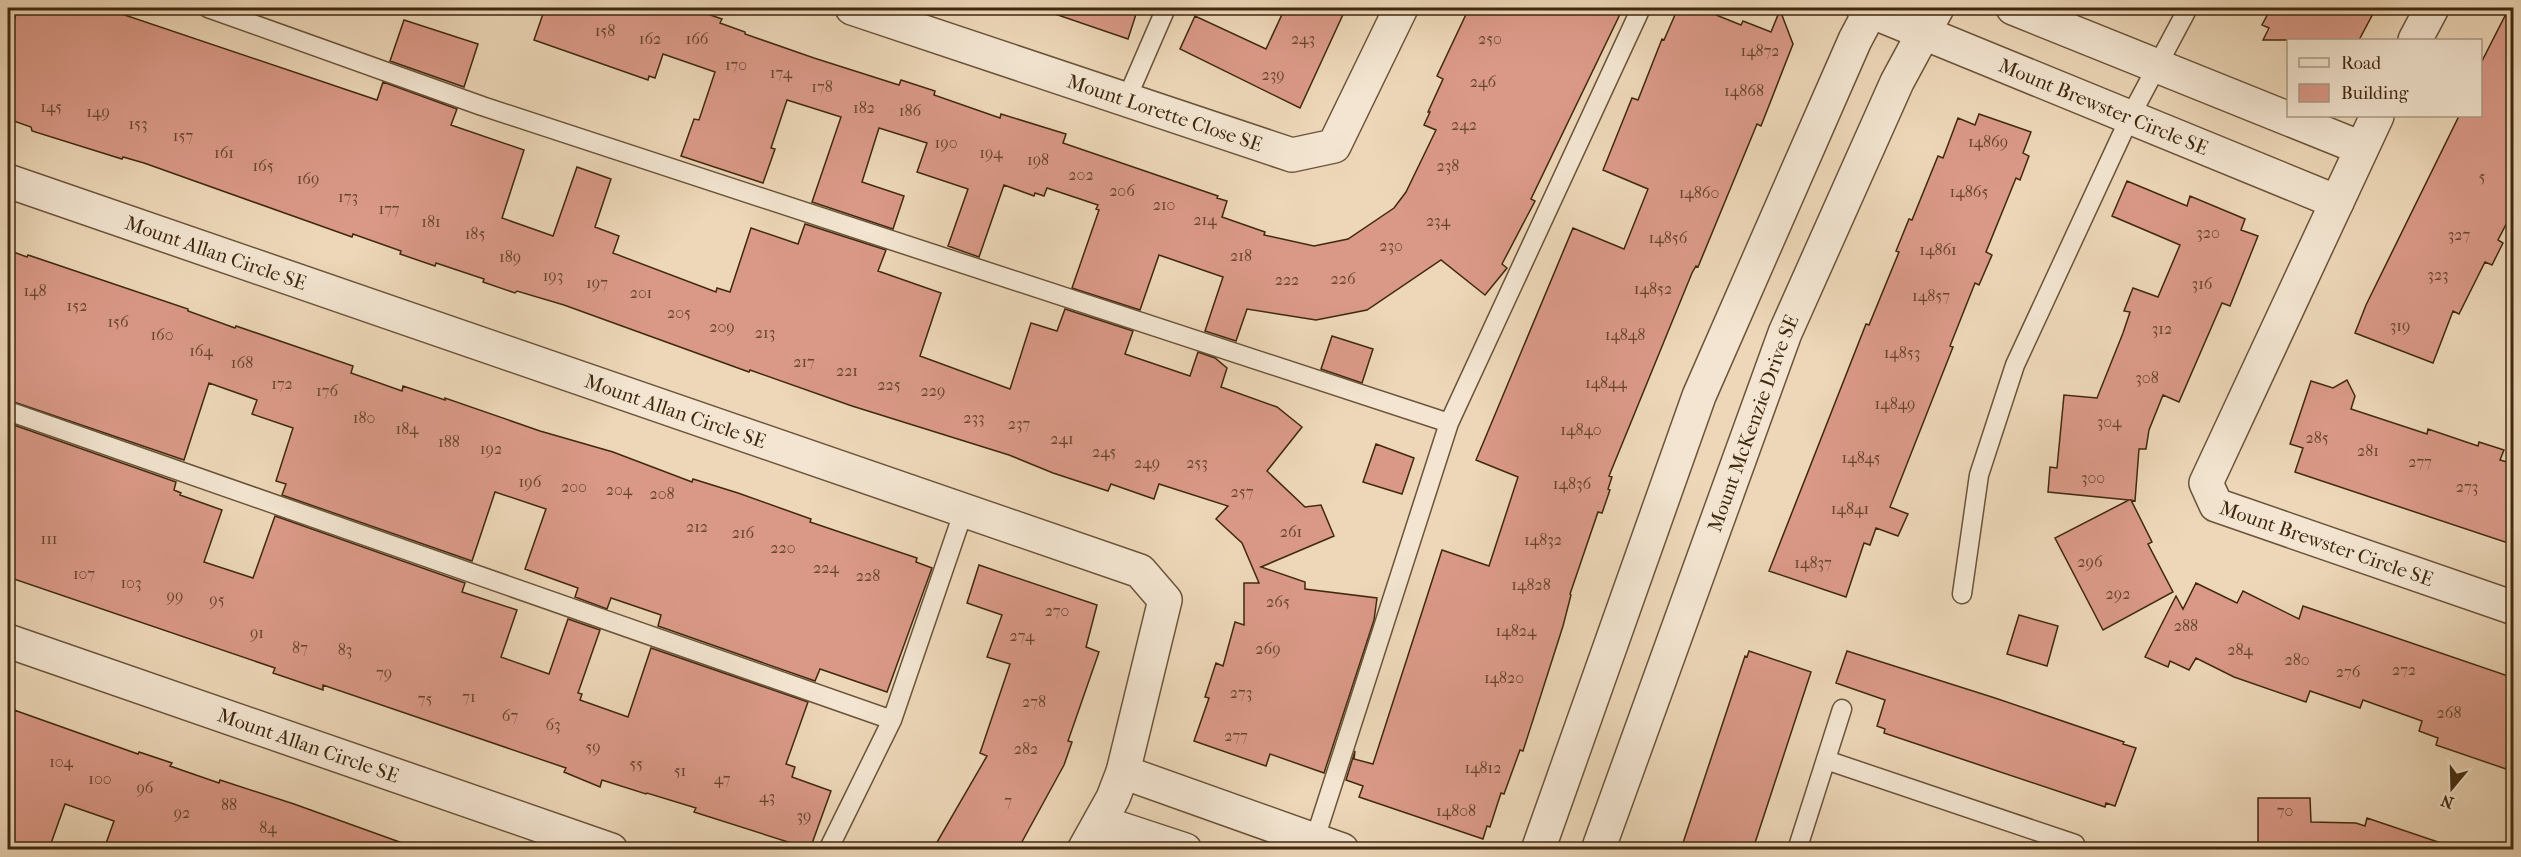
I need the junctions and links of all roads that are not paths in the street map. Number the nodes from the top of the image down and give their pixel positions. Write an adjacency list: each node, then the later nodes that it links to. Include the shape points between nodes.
1 (208, 8): 20 (lane, via 482,106)
2 (852, 8): 13 (street, Mount Lorette Close SE)
3 (1166, 8): 13 (lane)
4 (1401, 8): 13 (street, Mount Lorette Close SE, via 1334,146 1292,155)
5 (1641, 8): 20 (lane)
6 (1868, 8): 10 (street, Mount Brewster Circle SE); 36 (street, via 1699,396)
7 (2013, 8): 12 (street)
8 (2188, 8): 12 (lane)
9 (2432, 8): 11 (street)
10 (1930, 20): 14 (street, Mount Brewster Circle SE); 37 (street, Mount McKenzie Drive SE, via 1897,82 1785,333)
11 (2416, 39)
12 (2158, 65): 14 (lane); 16 (street)
13 (1127, 98)
14 (2130, 117): 18 (street, Mount Brewster Circle SE); 22 (lane, via 2015,365 1979,475)
15 (2376, 117): 16 (street, Mount Brewster Circle SE)
16 (2361, 148): 18 (street, Mount Brewster Circle SE)
17 (8, 181): 21 (street, Mount Allan Circle SE)
18 (2337, 202): 23 (street, Mount Brewster Circle SE, via 2206,483 2217,504)
19 (8, 411): 26 (lane)
20 (1449, 423): 31 (lane)
21 (964, 510): 26 (lane); 28 (street, Mount Allan Circle SE, via 1140,571 1165,600)
22 (1962, 594)
23 (2514, 608)
24 (8, 641): 32 (street, Mount Allan Circle SE)
25 (1842, 709): 27 (lane)
26 (892, 720): 33 (lane)
27 (1826, 760): 30 (lane); 38 (lane)
28 (1123, 772): 29 (street, Mount Allan Circle SE); 31 (street)
29 (1100, 822): 34 (street, Mount Allan Circle SE); 35 (street)
30 (2075, 844)
31 (1323, 846)
32 (611, 849)
33 (828, 849)
34 (1084, 849)
35 (1185, 849)
36 (1538, 849)
37 (1598, 849)
38 (1797, 849)

